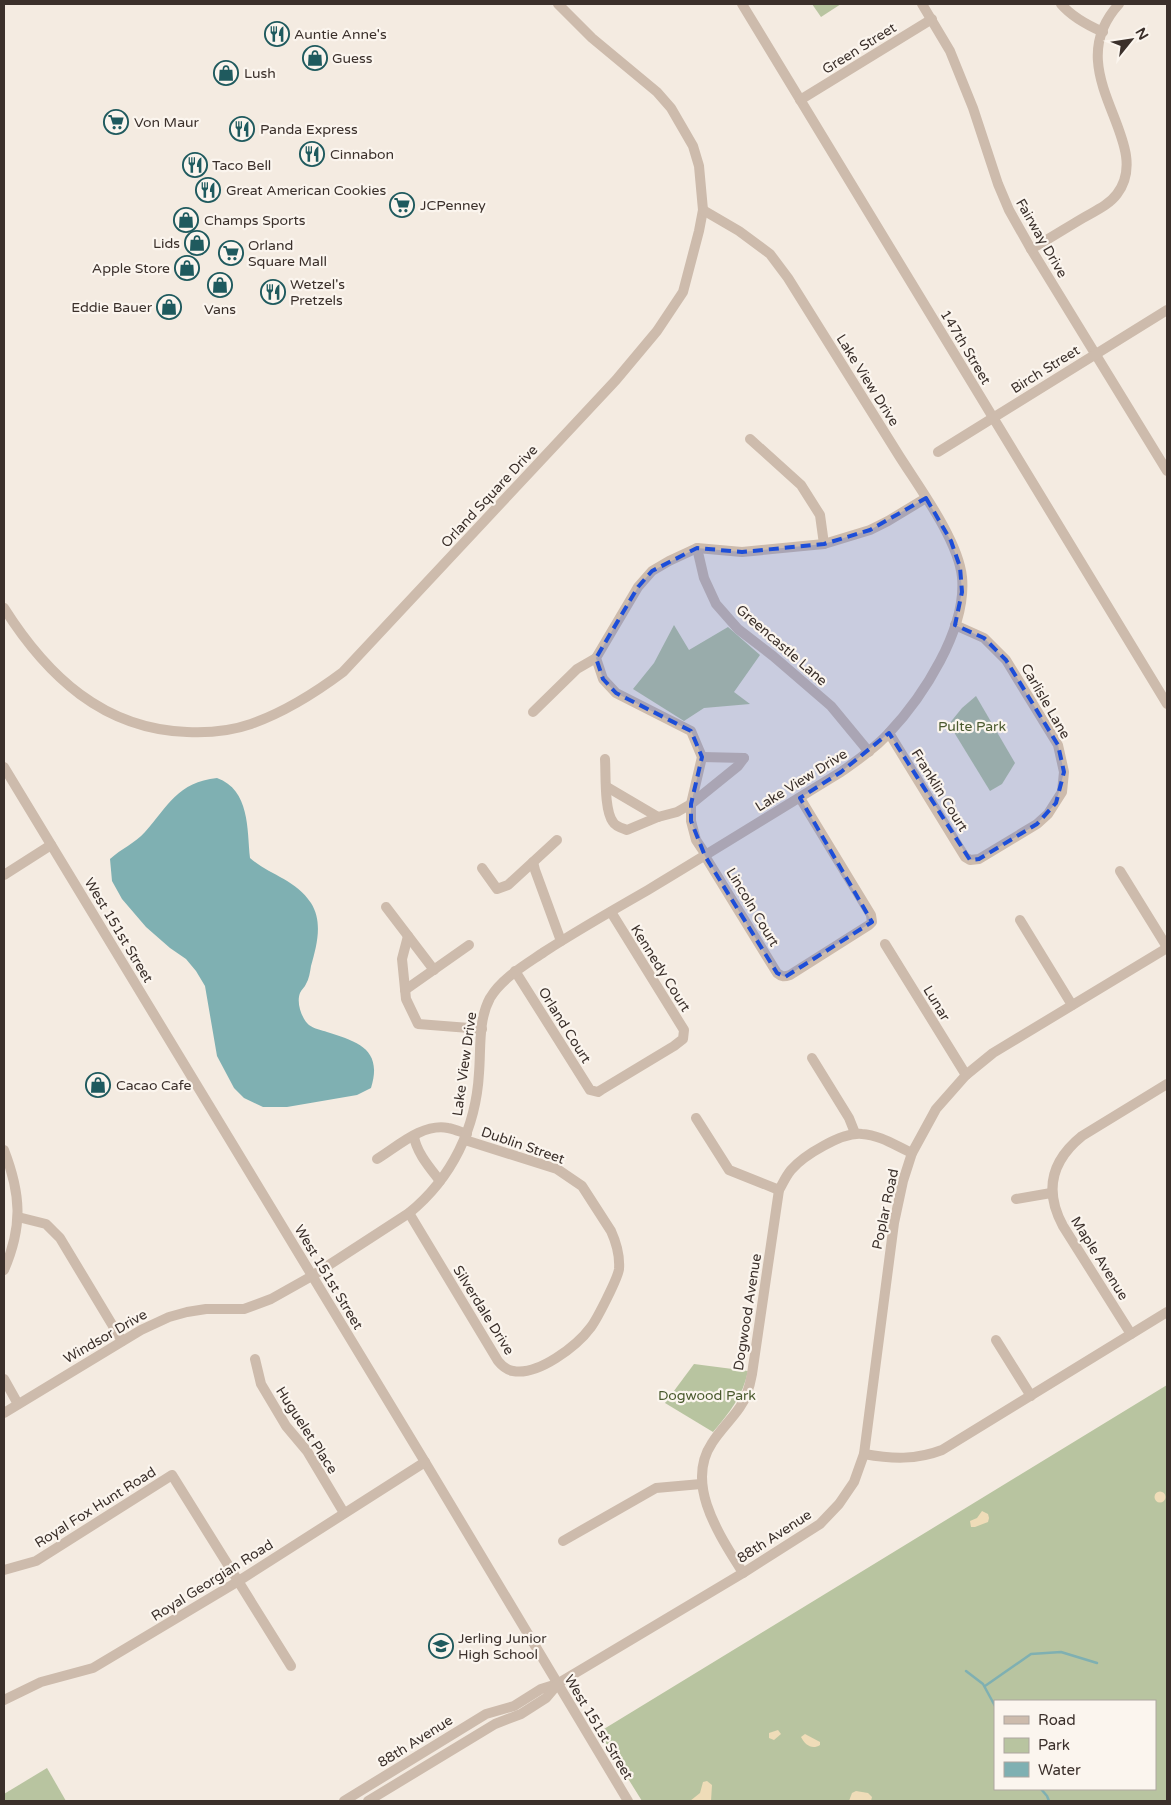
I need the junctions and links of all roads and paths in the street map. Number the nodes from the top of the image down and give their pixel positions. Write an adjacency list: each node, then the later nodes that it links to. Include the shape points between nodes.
1 (558, 4): 9 (street, Orland Square Drive, via 671,108 693,146 699,166)
2 (742, 4): 8 (street, 147th Street)
3 (922, 4): 6 (street, Fairway Drive)
4 (1061, 4): 7 (street, via 1076,18)
5 (1119, 4): 7 (street)
6 (932, 19): 8 (street, Green Street); 10 (street, Fairway Drive, via 950,51 973,108 1009,210)
7 (1102, 32): 10 (street, via 1098,71 1125,146 1127,173 1111,201)
8 (800, 100): 13 (street, 147th Street)
9 (703, 210): 18 (street, Lake View Drive, via 770,254); 21 (street, Orland Square Drive, via 683,292 646,345 606,392 348,666 309,696 267,718 225,730 172,732 127,721 90,703 62,680 24,638)
10 (1031, 249): 12 (street, Fairway Drive)
11 (1167, 310): 12 (street, Birch Street)
12 (1096, 354): 13 (street, Birch Street); 16 (street, Fairway Drive)
13 (992, 418): 15 (street, Birch Street); 24 (street, 147th Street)
14 (750, 439): 19 (street, via 801,485 820,515)
15 (938, 452)
16 (1163, 454): 17 (street, Fairway Drive)
17 (1167, 471)
18 (926, 498): 19 (street, via 870,530); 22 (street, Lake View Drive, via 951,541 960,567 961,606)
19 (824, 544): 20 (street, via 742,552)
20 (697, 548): 23 (street, via 652,571 638,587); 27 (street, Greencastle Lane, via 704,578 716,604 738,628 830,706)
21 (4, 608)
22 (955, 626): 26 (street, Lake View Drive, via 930,678); 38 (street, Carlisle Lane, via 984,638 1006,660 1058,746 1064,772 1062,792 1048,814 979,859)
23 (596, 658): 25 (street, via 577,669); 28 (street, via 603,679 616,694 691,731)
24 (1167, 704)
25 (534, 712)
26 (889, 733): 27 (street, Lake View Drive); 38 (street, Franklin Court, via 965,857)
27 (870, 752): 32 (street, Lake View Drive)
28 (702, 757): 33 (street, Lincoln Court); 33 (street, via 744,758)
29 (605, 759): 31 (street)
30 (4, 767): 36 (street, West 151st Street)
31 (607, 787): 34 (street); 34 (street, via 610,815 618,827 627,830)
32 (800, 798): 37 (street, Lake View Drive); 37 (street, Lincoln Court, via 871,915 872,922 790,975 777,974)
33 (691, 804): 34 (street); 37 (street, Lincoln Court, via 694,833)
34 (658, 817)
35 (556, 840): 39 (street)
36 (51, 845): 42 (street); 74 (street, West 151st Street)
37 (705, 856): 44 (street, Lake View Drive)
38 (970, 860)
39 (533, 862): 40 (street, via 508,885 497,889); 47 (street)
40 (482, 868)
41 (1120, 871): 50 (street)
42 (4, 875)
43 (386, 907): 46 (street)
44 (611, 912): 47 (street, Lake View Drive); 59 (street, Kennedy Court, via 684,1030 683,1039 674,1046)
45 (1020, 920): 54 (street)
46 (408, 936): 51 (street); 53 (street, via 402,959)
47 (561, 941): 52 (street, Lake View Drive)
48 (885, 944): 57 (street, Lunar)
49 (469, 945): 51 (street)
50 (1167, 947): 54 (street, Poplar Road)
51 (434, 970): 53 (street)
52 (516, 971): 55 (street, Lake View Drive, via 490,998); 59 (street, Orland Court, via 586,1086)
53 (405, 990): 55 (street, via 418,1024)
54 (1072, 1005): 57 (street, Poplar Road, via 993,1053)
55 (482, 1029): 63 (street, Lake View Drive, via 477,1096)
56 (812, 1058): 61 (street)
57 (966, 1076): 65 (street, Poplar Road, via 936,1109)
58 (1167, 1084): 69 (street, Maple Avenue, via 1072,1143 1060,1161)
59 (593, 1092)
60 (696, 1118): 68 (street, via 729,1170)
61 (855, 1133): 65 (street, via 873,1135); 68 (street, Dogwood Avenue, via 842,1136 802,1160 791,1170)
62 (414, 1136): 63 (street, Dublin Street, via 447,1127); 66 (street, Dublin Street); 67 (street)
63 (466, 1137): 67 (street, Lake View Drive); 75 (street, Dublin Street, via 551,1166 582,1186 611,1231 619,1261 617,1278)
64 (4, 1150): 72 (street, via 14,1180)
65 (912, 1153): 85 (street, Poplar Road, via 894,1222)
66 (377, 1159)
67 (440, 1181): 71 (street, Lake View Drive)
68 (779, 1190): 87 (street, Dogwood Avenue, via 749,1388 741,1406 707,1450)
69 (1052, 1193): 70 (street); 77 (street, Maple Avenue, via 1063,1226)
70 (1016, 1200)
71 (409, 1213): 74 (street, Lake View Drive); 75 (street, Silverdale Drive, via 498,1361 507,1369 523,1371 553,1361 592,1327)
72 (18, 1217): 73 (street, via 12,1250); 79 (street, via 46,1224 60,1238)
73 (4, 1270)
74 (312, 1276): 79 (street, Windsor Drive, via 244,1309 187,1312 157,1322); 86 (street, West 151st Street)
75 (601, 1308)
76 (1167, 1312): 77 (street)
77 (1130, 1334): 82 (street)
78 (996, 1340): 82 (street)
79 (122, 1341): 83 (street, Windsor Drive)
80 (255, 1359): 88 (street, Huguelet Place, via 262,1384 286,1426 307,1451)
81 (4, 1379): 83 (street)
82 (1031, 1396): 85 (street, via 936,1452 911,1458)
83 (18, 1404): 84 (street, Windsor Drive)
84 (4, 1413)
85 (864, 1454): 91 (street, 88th Avenue, via 854,1482 820,1524)
86 (425, 1462): 88 (street, Royal Georgian Road); 94 (street, West 151st Street)
87 (701, 1484): 89 (street, via 656,1488); 91 (street, Dogwood Avenue, via 713,1523)
88 (344, 1513): 92 (street, Royal Georgian Road)
89 (563, 1542)
90 (4, 1570): 92 (street, Royal Fox Hunt Road, via 36,1561 172,1475)
91 (743, 1573): 94 (street, 88th Avenue)
92 (237, 1582): 93 (street); 95 (street, Royal Georgian Road, via 93,1668 41,1682)
93 (291, 1666)
94 (557, 1684): 96 (street, 88th Avenue, via 540,1689 514,1706 486,1714); 97 (street, 88th Avenue, via 546,1698 521,1714 495,1724); 98 (street, West 151st Street)
95 (4, 1700)
96 (344, 1801)
97 (368, 1801)
98 (628, 1801)

